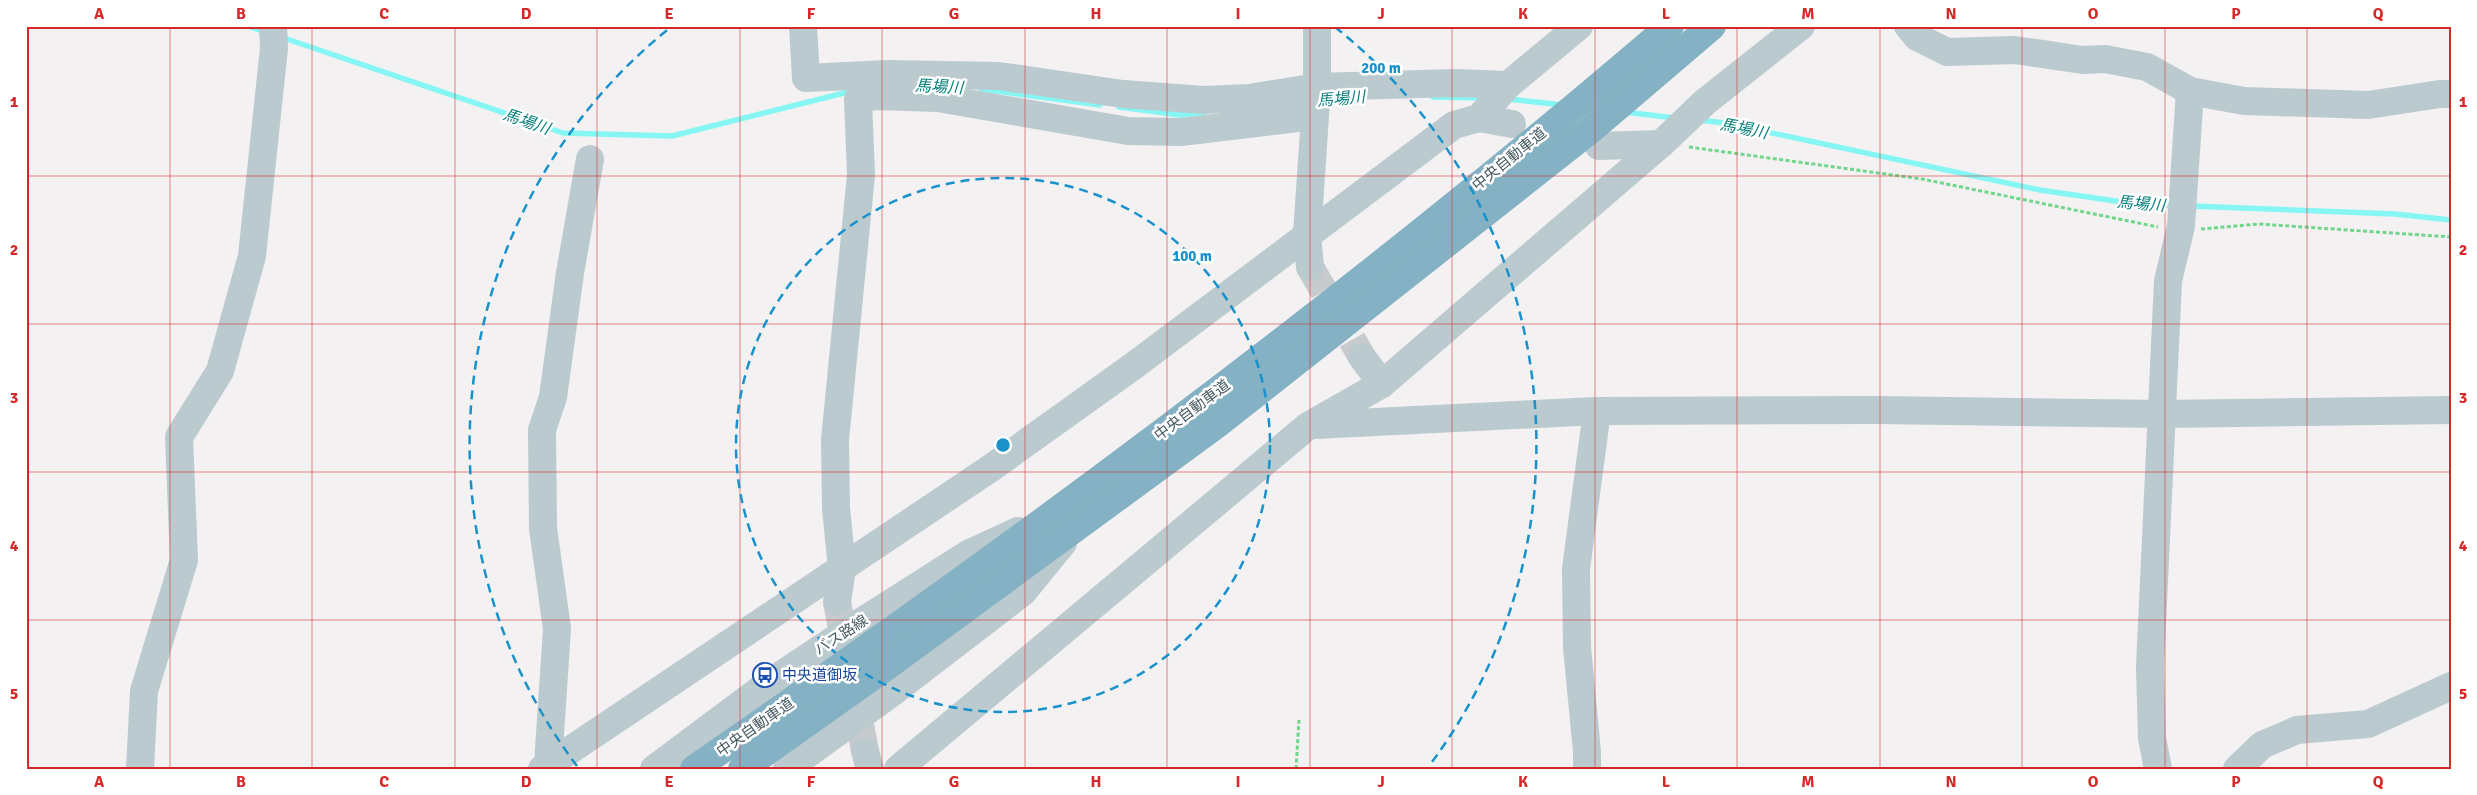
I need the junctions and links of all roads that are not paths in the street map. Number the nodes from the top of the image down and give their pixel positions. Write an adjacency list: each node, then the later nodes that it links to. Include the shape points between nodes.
1 (802, 26): 9 (street, via 806,78)
2 (1317, 26): 13 (street)
3 (1579, 26): 12 (street)
4 (1670, 26): 26 (highway, 中央自動車道, via 1340,296)
5 (1712, 26): 16 (highway, 中央自動車道, via 1631,95)
6 (1800, 26): 15 (street)
7 (1908, 26): 10 (street, via 1917,37 1947,52 2015,50 2083,60 2105,59 2147,66)
8 (274, 37): 32 (street, via 252,256 220,371 179,437 184,560 144,691)
9 (939, 86): 13 (street, via 999,76 1123,94 1204,100 1249,98); 13 (street, via 1128,132 1181,132); 28 (street, via 858,99 861,175 835,440 836,508)
10 (2190, 91): 11 (street, via 2244,101 2368,105); 24 (street, via 2182,220 2168,281)
11 (2451, 94)
12 (1494, 100): 13 (street, via 1455,84); 14 (street); 18 (street, via 1454,125)
13 (1315, 102): 18 (street)
14 (1512, 124)
15 (1669, 136): 16 (street); 21 (street)
16 (1594, 138): 27 (highway, 中央自動車道)
17 (590, 159): 31 (street, via 553,397 542,430 543,528 557,629)
18 (1306, 234): 19 (street); 28 (street, via 1132,367)
19 (1310, 267)
20 (1362, 357): 21 (street)
21 (1382, 384): 25 (street)
22 (2451, 410): 24 (street)
23 (1597, 411): 24 (street); 25 (street); 38 (street, via 1576,569 1576,647 1588,752)
24 (2163, 414): 39 (street, via 2150,667 2152,738)
25 (1308, 426): 37 (street)
26 (1040, 521): 33 (street, バス路線, via 968,554 865,619 769,683); 34 (highway, 中央自動車道, via 878,641)
27 (1077, 526): 35 (highway, 中央自動車道); 36 (street, via 1023,592)
28 (842, 569): 29 (street); 31 (street)
29 (837, 602)
30 (2451, 686): 40 (street, via 2368,724 2296,730 2262,745)
31 (545, 766)
32 (140, 769)
33 (654, 769)
34 (694, 769)
35 (742, 769)
36 (787, 769)
37 (898, 769)
38 (1587, 769)
39 (2158, 769)
40 (2237, 769)

